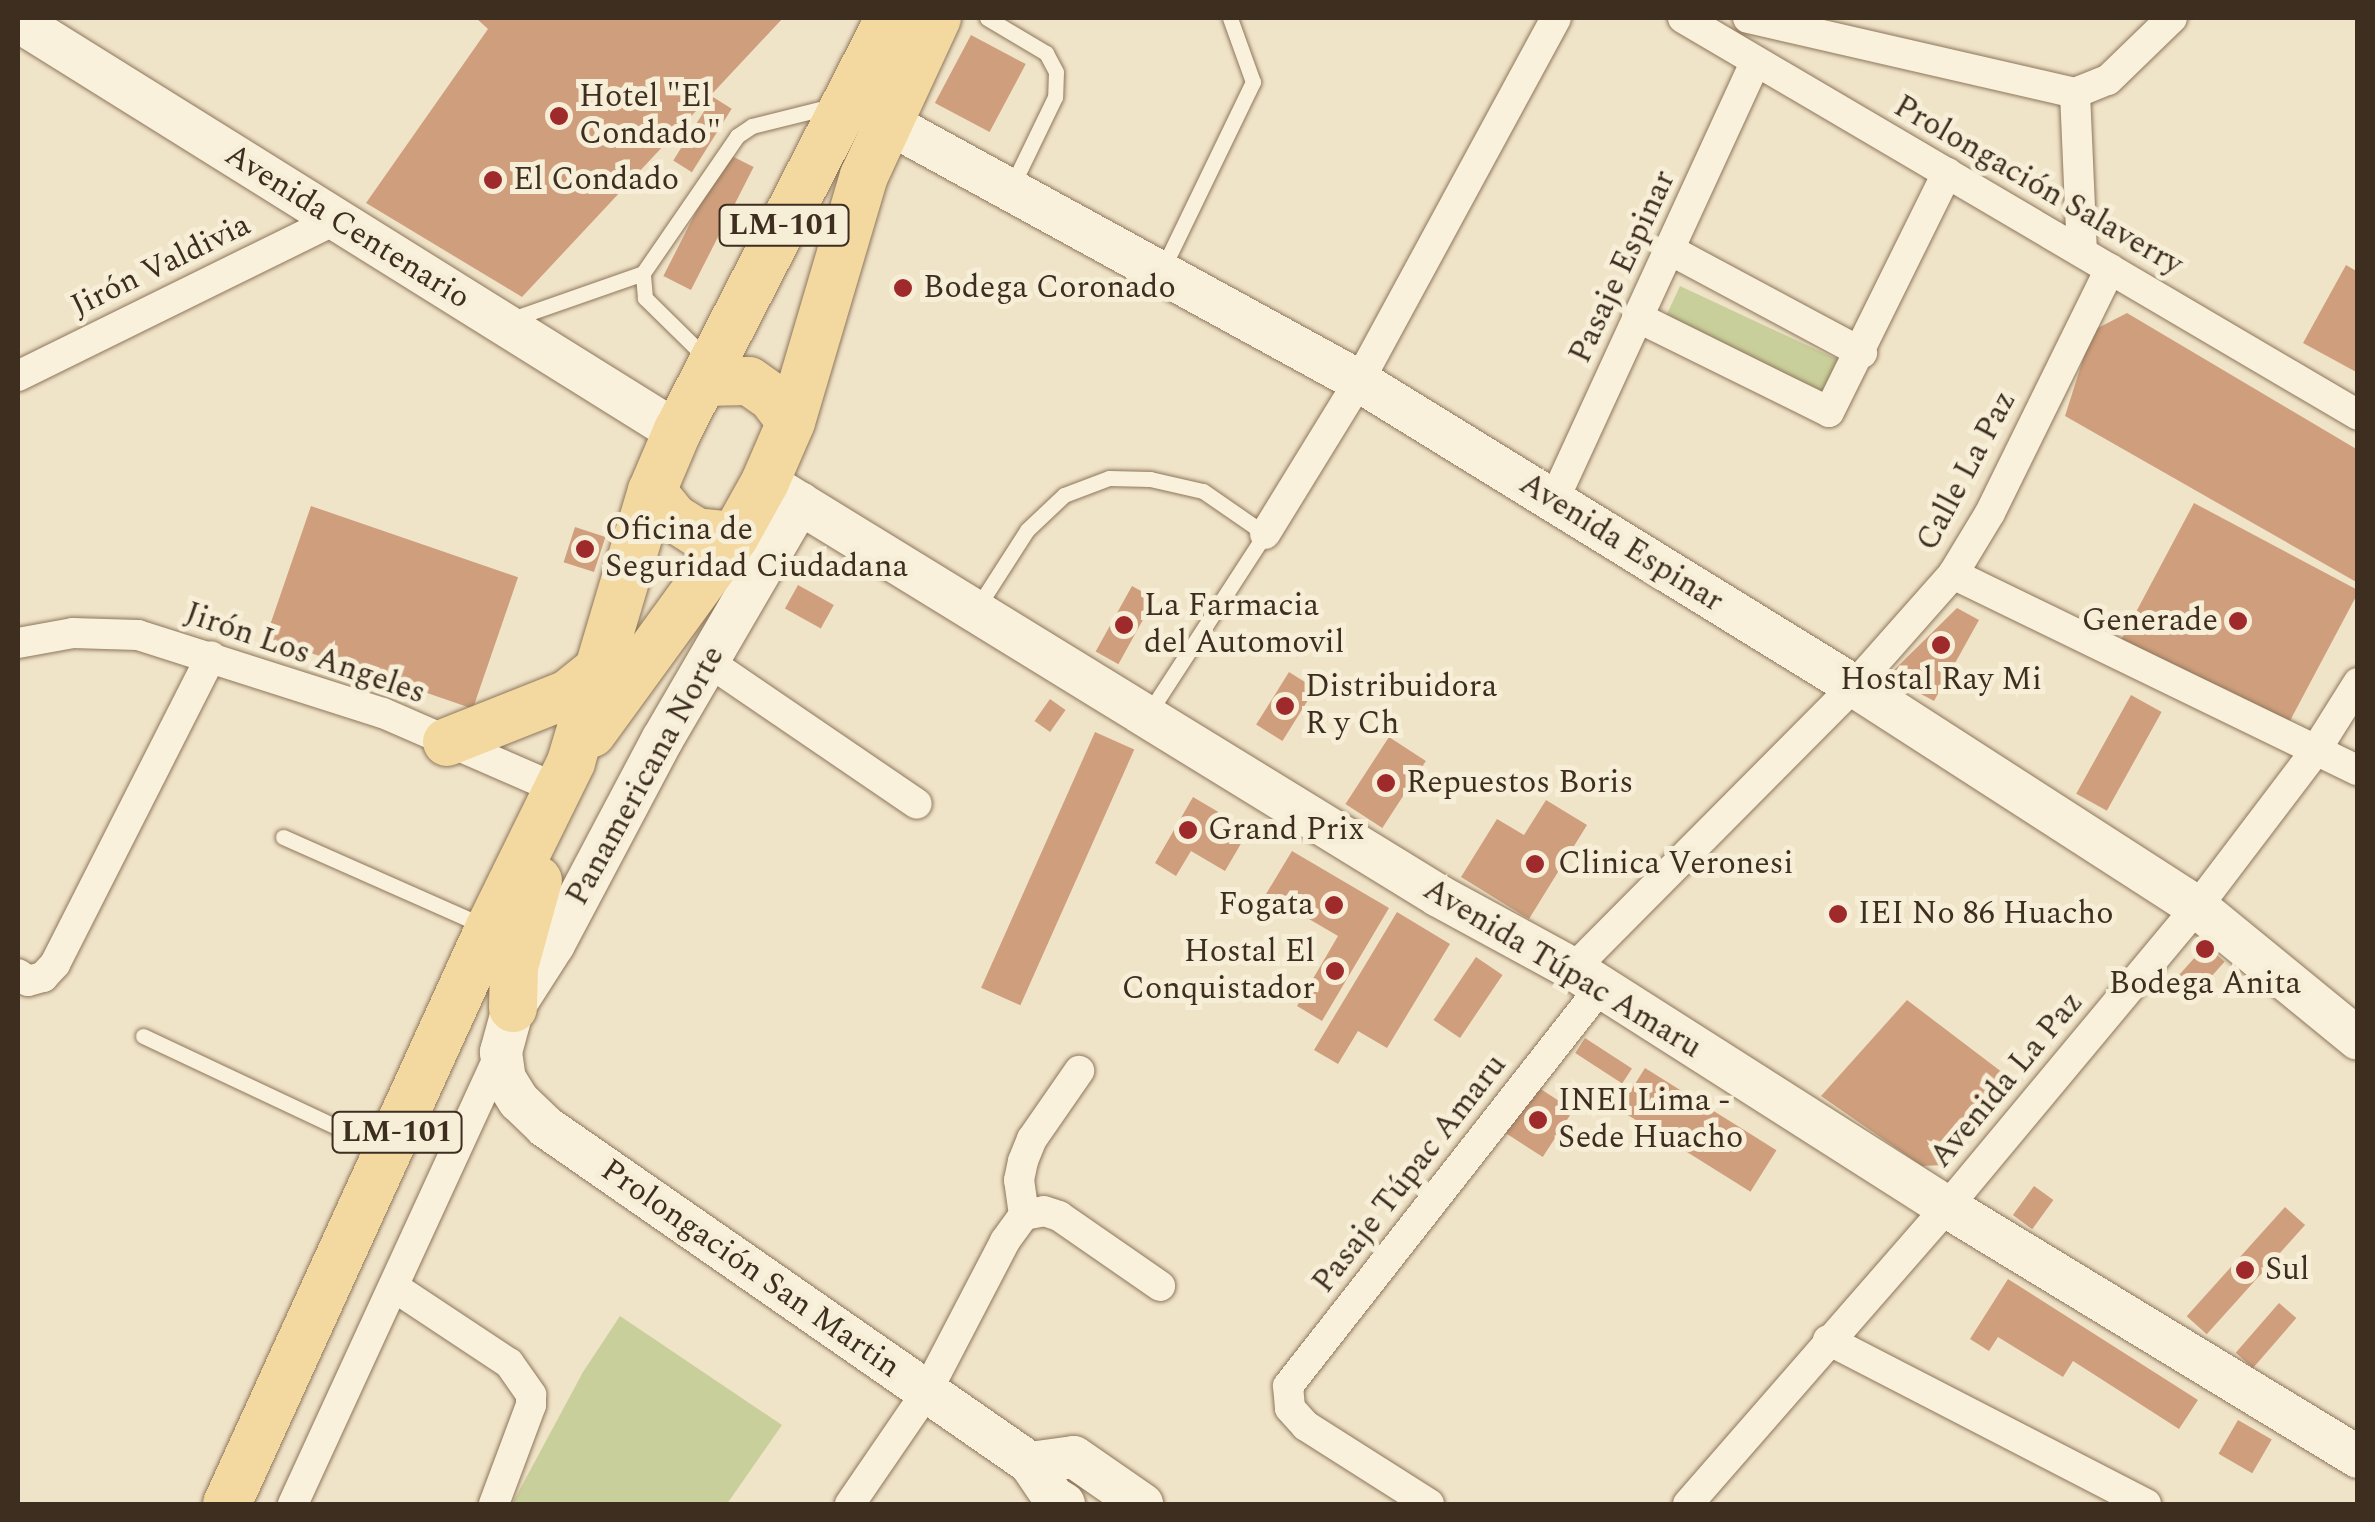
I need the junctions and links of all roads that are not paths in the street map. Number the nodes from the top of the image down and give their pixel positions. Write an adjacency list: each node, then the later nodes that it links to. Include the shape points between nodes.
1 (890, 18): 12 (main road, LM-101)
2 (937, 18): 12 (main road, LM-101)
3 (986, 18): 14 (lane, via 1046,53 1056,72 1055,97)
4 (1230, 18): 19 (lane, via 1253,82)
5 (1556, 18): 26 (street)
6 (1748, 18): 11 (street)
7 (2172, 18): 11 (street, via 2108,80)
8 (18, 21): 15 (street, Avenida Centenario)
9 (1704, 22): 10 (street, Prolongación Salaverry)
10 (1756, 60): 13 (street, Prolongación Salaverry); 16 (street, Pasaje Espinar)
11 (2075, 93): 17 (street)
12 (869, 113): 14 (street, Avenida Espinar); 20 (lane, via 752,126 737,136); 24 (main road, LM-101); 28 (main road, LM-101, via 864,176)
13 (1947, 174): 17 (street, Prolongación Salaverry); 23 (street)
14 (1010, 190): 19 (street, Avenida Espinar)
15 (335, 220): 22 (street, Avenida Centenario); 25 (street, Jirón Valdivia)
16 (1670, 250): 21 (street, Pasaje Espinar); 23 (street)
17 (2082, 252): 18 (street, Prolongación Salaverry)
18 (2110, 269): 27 (street, Prolongación Salaverry); 35 (street, Calle La Paz, via 1990,514)
19 (1161, 272): 26 (street, Avenida Espinar)
20 (642, 274): 22 (lane); 24 (lane, via 645,298)
21 (1637, 317): 23 (street, via 1826,412); 32 (street, Pasaje Espinar)
22 (501, 323): 29 (street, Avenida Centenario)
23 (1862, 354)
24 (707, 372): 28 (main road, via 749,381); 29 (main road, LM-101)
25 (18, 376)
26 (1359, 381): 32 (street, Avenida Espinar); 33 (street)
27 (2358, 414)
28 (791, 422): 31 (main road, LM-101)
29 (676, 432): 30 (main road, LM-101)
30 (652, 492): 34 (main road, via 696,532); 40 (main road, LM-101)
31 (783, 493): 34 (main road, LM-101); 36 (street, Avenida Túpac Amaru); 39 (street, Panamericana Norte)
32 (1553, 502): 42 (street, Avenida Espinar)
33 (1266, 534): 36 (lane, via 1203,491 1109,478 1064,495 1027,530); 43 (lane)
34 (734, 536): 47 (main road, LM-101)
35 (1953, 574): 42 (street, Calle La Paz); 45 (street)
36 (974, 610): 43 (street, Avenida Túpac Amaru)
37 (18, 643): 38 (street, Jirón Los Angeles, via 73,633 138,635)
38 (210, 656): 44 (street, Jirón Los Angeles); 52 (street, via 55,964 43,977 28,981)
39 (706, 660): 48 (street); 54 (street, Panamericana Norte)
40 (600, 668): 44 (main road, via 550,703); 47 (main road, LM-101)
41 (2358, 684): 45 (street, Avenida La Paz)
42 (1854, 686): 50 (street, Avenida Espinar); 53 (street, Calle La Paz)
43 (1146, 717): 53 (street, Avenida Túpac Amaru)
44 (447, 742): 47 (street, Jirón Los Angeles)
45 (2314, 753): 46 (street); 50 (street, Avenida La Paz)
46 (2358, 771)
47 (561, 786): 51 (main road, LM-101); 54 (main road, via 514,967)
48 (917, 804)
49 (283, 837): 51 (lane)
50 (2197, 907): 56 (street, Avenida Espinar); 59 (street, Avenida La Paz)
51 (490, 929): 58 (main road, LM-101)
52 (18, 974)
53 (1587, 978): 59 (street, Avenida Túpac Amaru); 73 (street, Pasaje Túpac Amaru, via 1288,1386 1290,1408 1306,1426)
54 (507, 1030): 62 (street); 64 (street, Prolongación San Martin, via 506,1078 518,1101 546,1127)
55 (143, 1036): 58 (lane)
56 (2358, 1039)
57 (1080, 1072): 60 (street, via 1023,1160)
58 (388, 1152): 67 (main road, LM-101)
59 (1946, 1207): 63 (street, Avenida La Paz); 65 (street, Avenida Túpac Amaru)
60 (1024, 1215): 61 (street, via 1059,1216); 64 (street, via 1004,1240)
61 (1160, 1286)
62 (394, 1287): 68 (street); 69 (street, via 509,1363 531,1395)
63 (1828, 1340): 74 (street, Avenida La Paz); 75 (street)
64 (926, 1392): 66 (street, Prolongación San Martin); 70 (street)
65 (2358, 1457)
66 (1030, 1462): 71 (street, Prolongación San Martin); 72 (street, via 1074,1457)
67 (227, 1504)
68 (293, 1504)
69 (494, 1504)
70 (850, 1504)
71 (1064, 1504)
72 (1142, 1504)
73 (1429, 1504)
74 (1688, 1504)
75 (2146, 1504)

